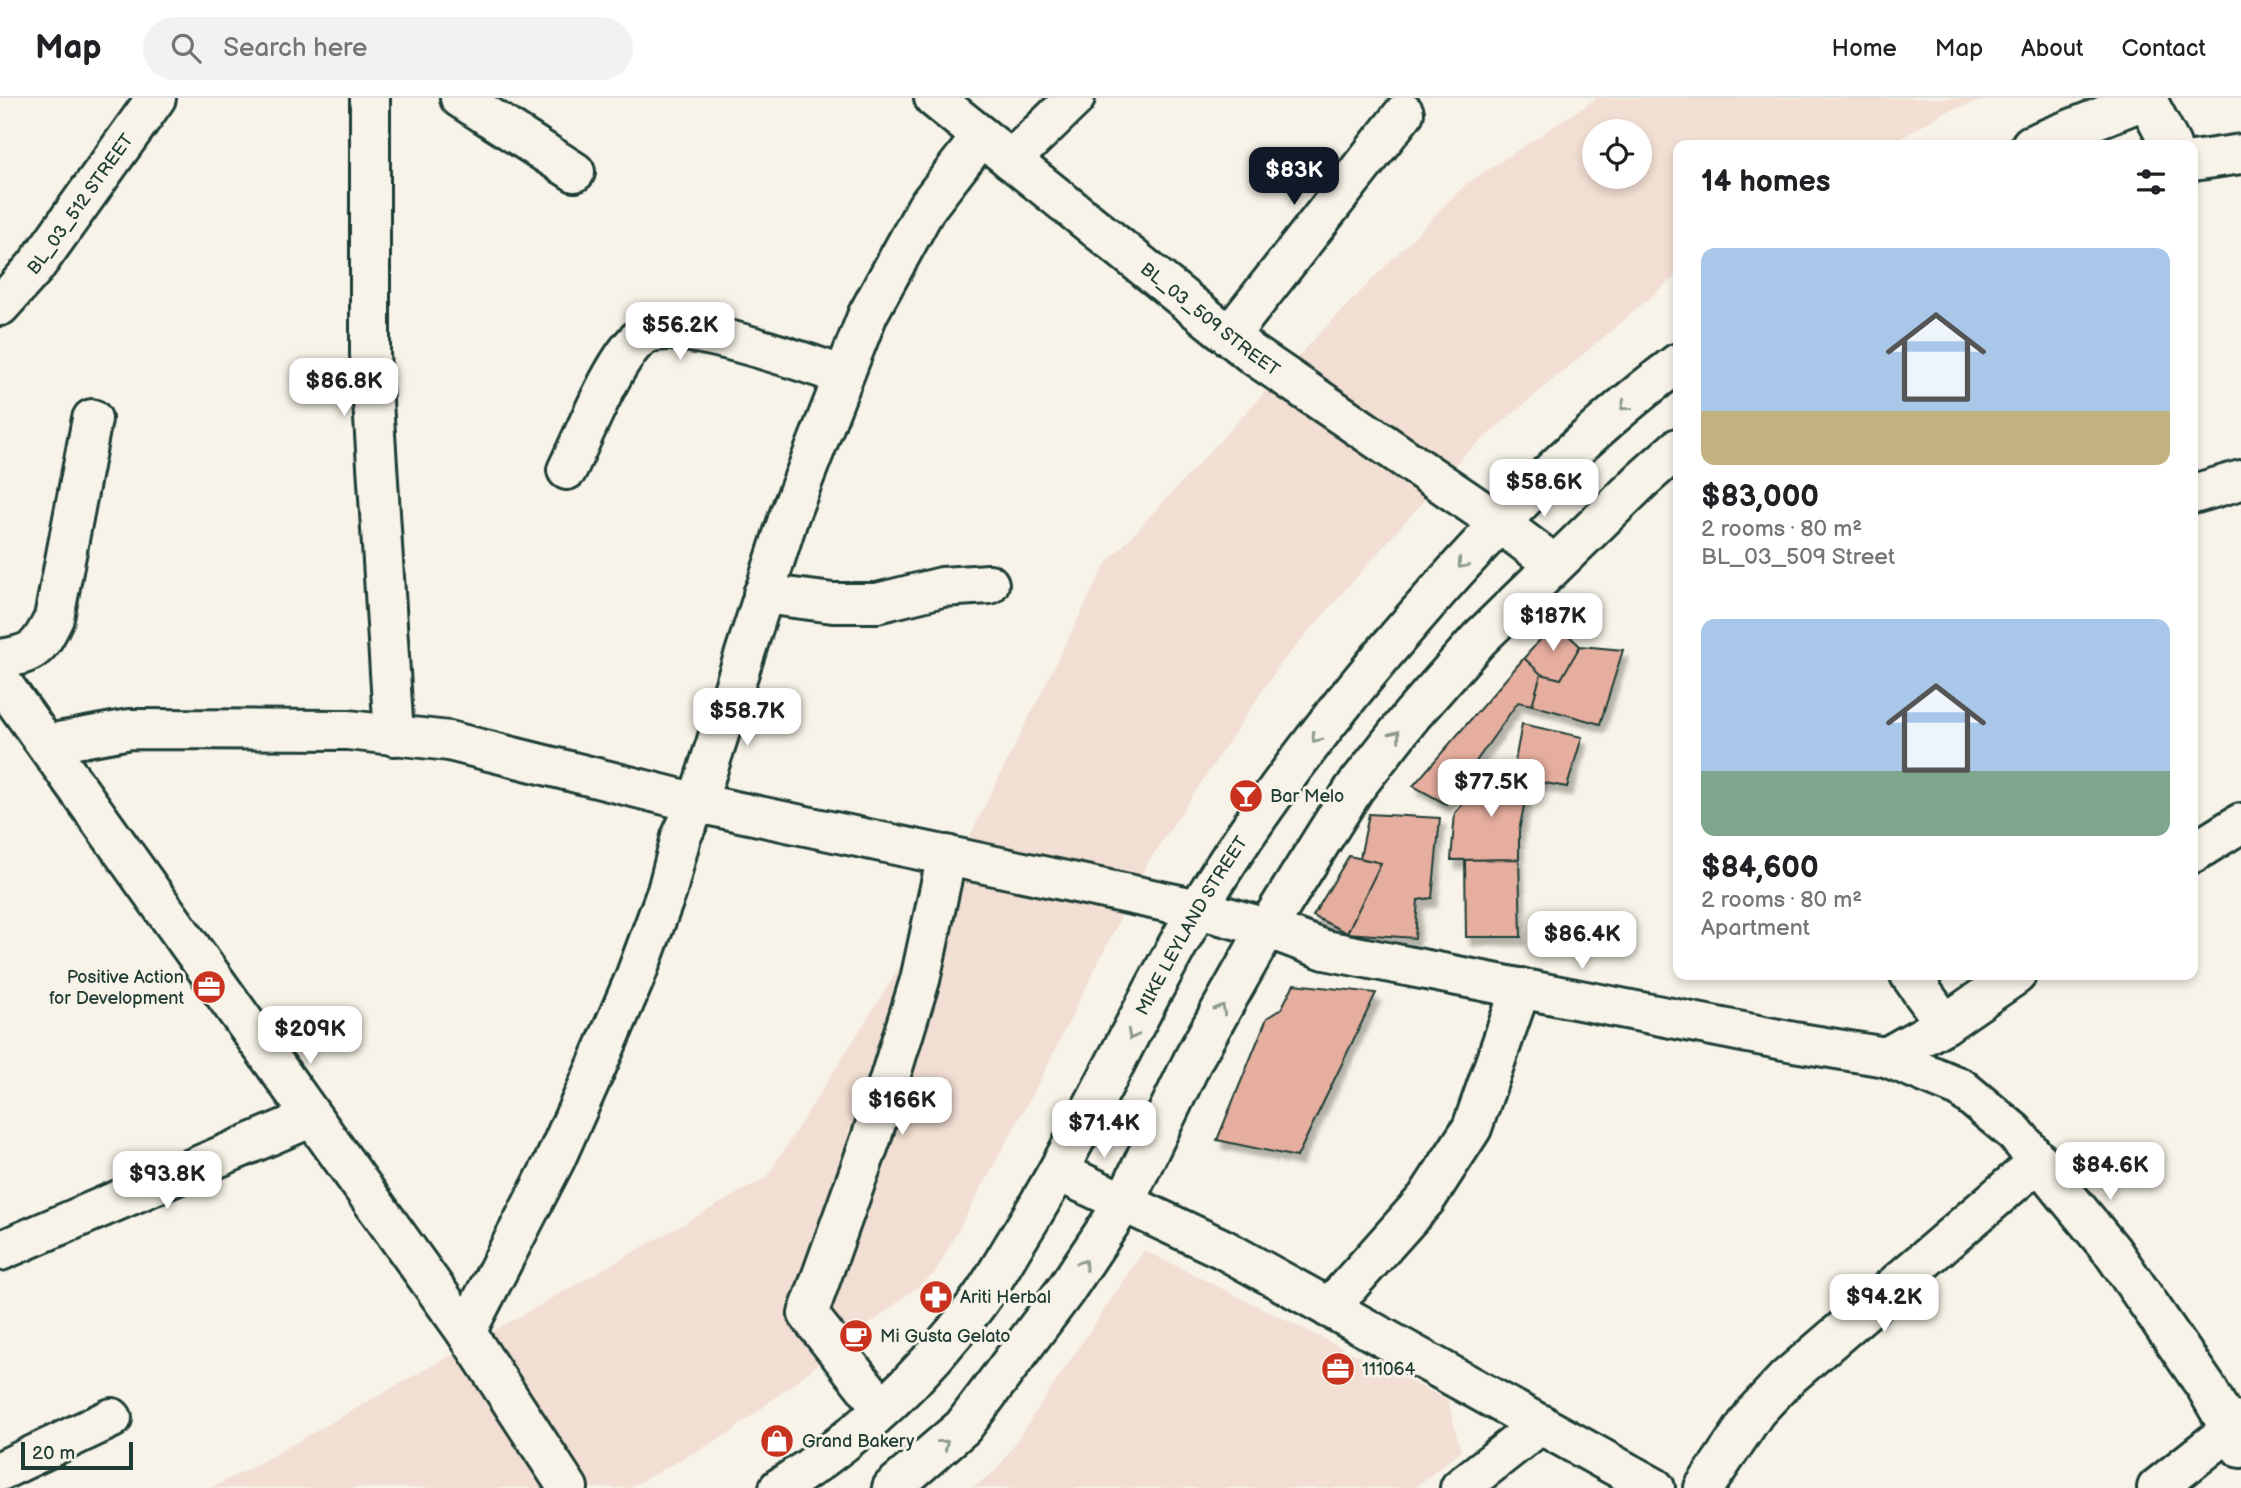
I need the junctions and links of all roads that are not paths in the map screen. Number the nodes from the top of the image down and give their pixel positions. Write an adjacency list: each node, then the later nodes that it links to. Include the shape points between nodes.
1 (156, 98): 15 (street, BL_03_512 STREET, via 34,267)
2 (370, 98): 30 (street, via 370,354)
3 (460, 98): 14 (street)
4 (934, 98): 8 (street, BL_03_509 STREET)
5 (1075, 98): 12 (street)
6 (2147, 98): 9 (street); 10 (street)
7 (1404, 113): 16 (street)
8 (981, 137): 12 (street, BL_03_509 STREET); 18 (street, via 901,249)
9 (2043, 140)
10 (2168, 140)
11 (2241, 154): 13 (street)
12 (1011, 160): 16 (street, BL_03_509 STREET)
13 (2198, 160)
14 (575, 172)
15 (0, 306)
16 (1228, 336): 24 (street, BL_03_509 STREET)
17 (1673, 367): 24 (street, MIKE LEYLAND STREET, one-way to 24, via 1573,451)
18 (842, 375): 21 (street, via 705,334 666,330 641,336 623,358); 27 (street)
19 (92, 419): 28 (street, via 54,618 42,643 27,655)
20 (1673, 454): 25 (street)
21 (567, 470)
22 (2241, 480): 23 (street)
23 (2198, 493)
24 (1499, 522): 25 (street, BL_03_509 STREET); 36 (street, MIKE LEYLAND STREET, one-way to 36, via 1306,750)
25 (1554, 564): 37 (street, one-way to 25, via 1354,789 1395,736 1479,639)
26 (989, 584): 27 (street, via 942,587 877,603)
27 (763, 594): 32 (street)
28 (0, 659)
29 (0, 680): 31 (street)
30 (394, 736): 31 (street, via 348,730 130,729); 32 (street, via 449,741)
31 (48, 744): 43 (street)
32 (697, 803): 35 (street); 49 (street, via 634,980 596,1068 555,1160)
33 (2241, 823): 34 (street)
34 (2198, 850)
35 (947, 855): 36 (street); 50 (street, via 920,980 871,1139 808,1314)
36 (1199, 909): 37 (street); 45 (street, MIKE LEYLAND STREET, one-way to 45)
37 (1266, 928): 40 (street, via 1325,950); 46 (street, one-way to 37, via 1194,1058)
38 (1914, 980): 41 (street)
39 (2009, 980): 41 (street)
40 (1521, 988): 42 (street); 48 (street, via 1472,1128 1426,1199)
41 (1945, 1024): 42 (street)
42 (1886, 1057): 44 (street, via 1961,1088 2014,1132)
43 (310, 1118): 47 (street); 49 (street)
44 (2039, 1161): 53 (street, via 2112,1251); 60 (street, via 1786,1380 1756,1411)
45 (1059, 1172): 46 (street); 50 (street, MIKE LEYLAND STREET, via 978,1303 911,1383)
46 (1125, 1201): 48 (street); 57 (street, one-way to 46, via 963,1427 1065,1291)
47 (4, 1243)
48 (1329, 1308): 52 (street)
49 (466, 1332): 55 (street)
50 (883, 1408): 56 (street, MIKE LEYLAND STREET, via 822,1461)
51 (112, 1419): 54 (street)
52 (1541, 1424): 58 (street); 59 (street)
53 (2238, 1432): 61 (street)
54 (0, 1471)
55 (568, 1488)
56 (779, 1488)
57 (892, 1488)
58 (1460, 1488)
59 (1656, 1488)
60 (1704, 1488)
61 (2157, 1488)

